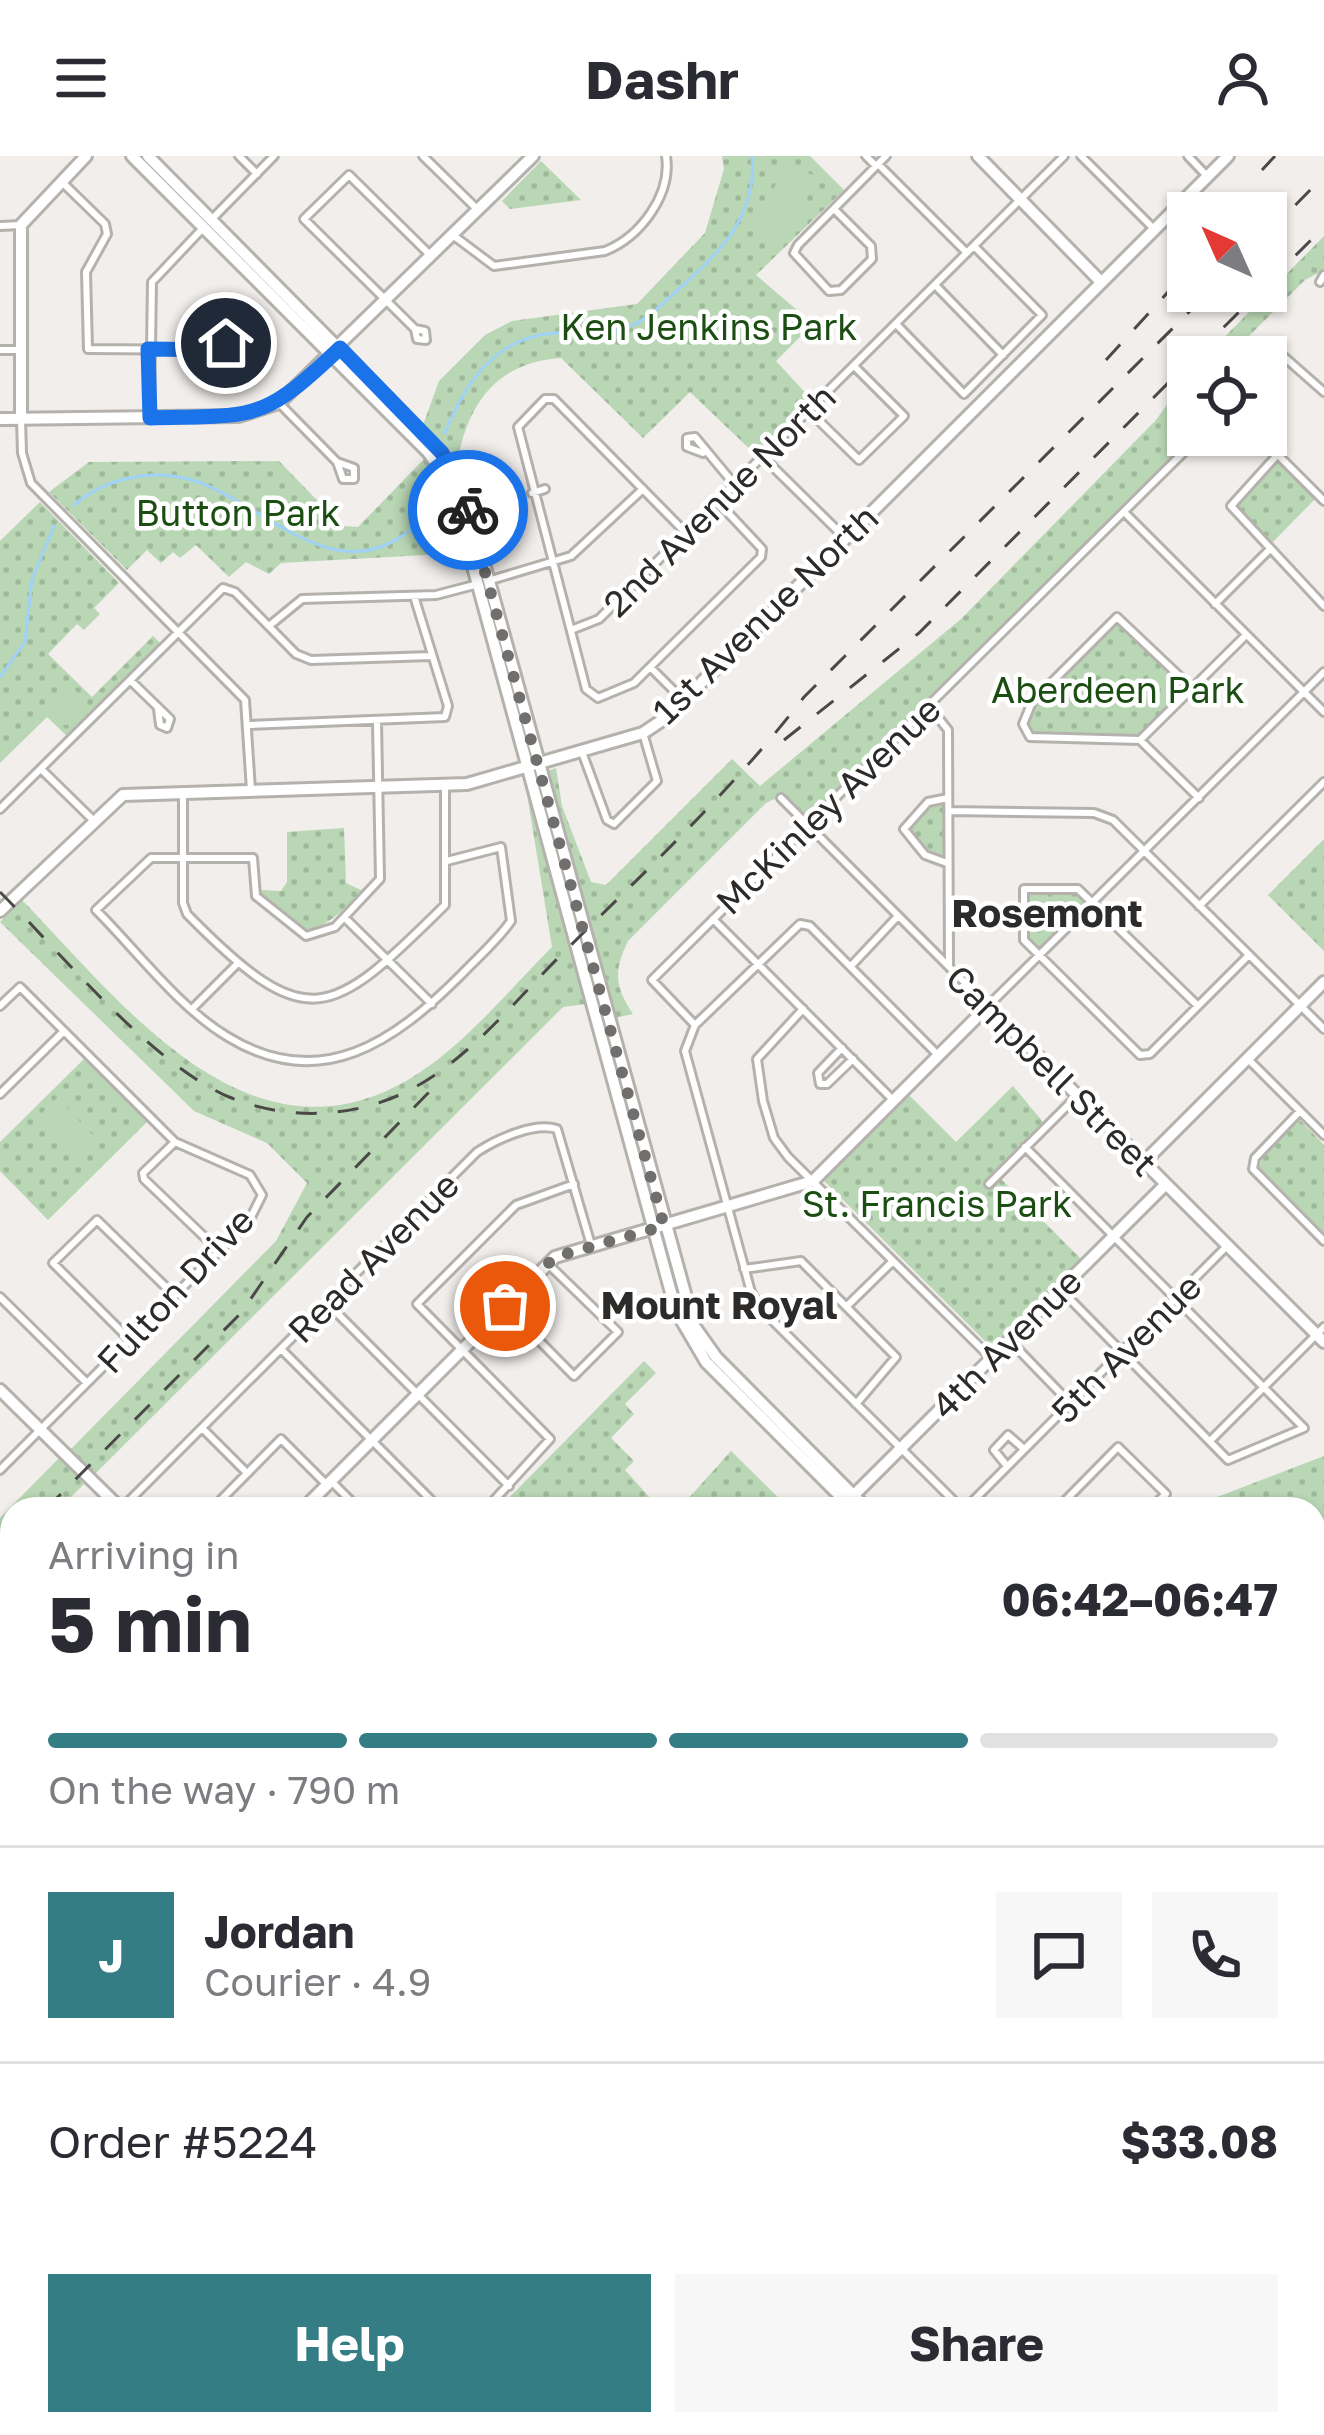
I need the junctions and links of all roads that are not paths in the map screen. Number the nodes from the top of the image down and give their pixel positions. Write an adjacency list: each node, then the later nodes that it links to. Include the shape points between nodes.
1 (86, 156): 19 (street)
2 (132, 156): 23 (street)
3 (148, 156): 23 (street)
4 (238, 156): 17 (street)
5 (274, 156): 17 (street)
6 (423, 156): 22 (street)
7 (666, 156): 27 (street, via 656,206 616,247 494,266)
8 (866, 156): 16 (street)
9 (886, 156): 16 (street)
10 (978, 156): 20 (street)
11 (1064, 156): 20 (street, 2nd Avenue North)
12 (1081, 156): 26 (street)
13 (1188, 156): 18 (street)
14 (1228, 156): 18 (street, 1st Avenue North)
15 (524, 159): 22 (street)
16 (877, 165): 21 (street); 29 (street)
17 (257, 174): 23 (street)
18 (1208, 176): 26 (street, 1st Avenue North)
19 (60, 181): 24 (street); 37 (street, via 107,234 86,272 88,349)
20 (1021, 198): 28 (street, 2nd Avenue North); 31 (street)
21 (834, 209): 21 (street, via 871,246 872,260 841,290 829,291 794,253)
22 (478, 210): 27 (street)
23 (208, 223): 37 (street, via 152,282); 40 (street)
24 (21, 225): 25 (street); 39 (street)
25 (0, 226)
26 (1154, 230): 31 (street, 1st Avenue North)
27 (453, 235): 30 (street)
28 (974, 246): 29 (street, 2nd Avenue North); 41 (street, via 1042,315)
29 (967, 254): 32 (street, 2nd Avenue North)
30 (432, 256): 33 (street); 33 (street, via 349,175 304,219)
31 (1101, 283): 64 (street, 1st Avenue North)
32 (935, 285): 34 (street, 2nd Avenue North); 41 (street)
33 (387, 301): 35 (street); 40 (street)
34 (896, 324): 41 (street, via 964,394); 43 (street, 2nd Avenue North)
35 (415, 329)
36 (200, 348): 37 (street)
37 (148, 349): 47 (street)
38 (0, 350): 39 (street)
39 (20, 350): 49 (street)
40 (336, 351): 45 (street); 67 (street, via 440,468)
41 (1003, 355)
42 (1287, 359): 44 (street)
43 (854, 366): 46 (street, 2nd Avenue North); 46 (street, via 904,416 881,439 859,460)
44 (1324, 392)
45 (279, 403): 47 (street, via 239,416); 55 (street)
46 (809, 411): 54 (street, 2nd Avenue North)
47 (150, 418): 49 (street)
48 (0, 419): 49 (street)
49 (21, 419): 73 (street, via 32,484)
50 (703, 452): 56 (street)
51 (1181, 456): 62 (street, McKinley Avenue)
52 (1275, 456): 65 (street, via 1231,506)
53 (1279, 456): 60 (street)
54 (763, 457): 56 (street, 2nd Avenue North); 64 (street)
55 (337, 462)
56 (735, 484): 61 (street, 2nd Avenue North)
57 (545, 489): 59 (street)
58 (643, 489): 59 (street, via 554,399 518,427); 63 (street); 66 (street, via 581,550)
59 (532, 493): 66 (street)
60 (1324, 501)
61 (718, 502): 63 (street, 2nd Avenue North); 76 (street, via 762,548 761,557)
62 (1124, 512): 69 (street); 82 (street, McKinley Avenue)
63 (686, 533): 72 (street, 2nd Avenue North, via 599,619)
64 (845, 538): 81 (street, 1st Avenue North)
65 (1268, 551): 69 (street); 70 (street)
66 (552, 562): 67 (street); 72 (street)
67 (484, 582): 68 (street); 90 (street)
68 (414, 596): 71 (street, via 302,599); 75 (street)
69 (1215, 604): 74 (street)
70 (1324, 606)
71 (269, 626): 73 (street, via 224,589); 75 (street, via 311,660)
72 (570, 630): 76 (street, via 591,695 617,693)
73 (180, 632): 78 (street); 86 (street, via 245,700)
74 (1246, 635): 79 (street); 80 (street)
75 (431, 656): 85 (street, via 445,717)
76 (651, 668): 81 (street)
77 (1324, 672): 80 (street)
78 (131, 681): 83 (street); 91 (street)
79 (1192, 689): 88 (street); 88 (street, via 1118,616 1025,711 1030,737)
80 (1304, 693): 84 (street); 99 (street)
81 (683, 700): 87 (street, 1st Avenue North)
82 (929, 706): 97 (street, via 948,730); 103 (street, McKinley Avenue)
83 (158, 709)
84 (1324, 712)
85 (377, 722): 86 (street); 94 (street)
86 (250, 724): 95 (street)
87 (643, 733): 89 (street, 1st Avenue North); 89 (street, via 658,781 614,824)
88 (1140, 740): 99 (street)
89 (582, 752): 90 (street, 1st Avenue North)
90 (534, 766): 93 (street, 1st Avenue North); 149 (street)
91 (42, 770): 100 (street); 102 (street)
92 (1324, 782): 109 (street)
93 (445, 786): 94 (street, 1st Avenue North); 106 (street)
94 (379, 788): 95 (street, 1st Avenue North); 112 (street, via 380,879)
95 (251, 790): 96 (street, 1st Avenue North)
96 (183, 792): 102 (street, 1st Avenue North, via 123,795); 105 (street)
97 (948, 797): 101 (street); 107 (street, via 928,802 904,829 925,855)
98 (781, 798): 103 (street, Campbell Street)
99 (1198, 798): 104 (street)
100 (0, 809)
101 (949, 811): 104 (street, via 1094,813); 107 (street)
102 (92, 819): 110 (street, 1st Avenue North)
103 (810, 827): 111 (street, Campbell Street); 113 (street, McKinley Avenue)
104 (1145, 851): 108 (street); 109 (street)
105 (183, 857): 112 (street, via 253,858 256,896 295,932 318,935); 118 (street, via 188,914); 127 (street, via 145,861 96,910)
106 (447, 861): 116 (street, via 445,905); 122 (street, via 501,847 513,909 503,932)
107 (948, 863): 119 (street)
108 (1092, 903): 115 (street); 115 (street, via 1072,886 1024,889 1024,940); 125 (street)
109 (1199, 906): 114 (street)
110 (0, 911)
111 (898, 916): 119 (street, Campbell Street); 120 (street)
112 (345, 917): 116 (street)
113 (712, 919): 117 (street); 129 (street, McKinley Avenue, via 652,980)
114 (1249, 955): 125 (street); 126 (street)
115 (1039, 956): 124 (street); 125 (street, via 1140,1055)
116 (389, 960): 118 (street, via 353,989 315,998 276,992); 122 (street)
117 (757, 963): 120 (street, via 800,924); 128 (street); 129 (street)
118 (236, 964): 127 (street)
119 (949, 965): 124 (street, Campbell Street)
120 (851, 967): 133 (street)
121 (1324, 982): 126 (street)
122 (432, 1004): 127 (street, via 387,1040 344,1057 306,1060 255,1051)
123 (0, 1006): 131 (street, Fulton Drive, via 20,987)
124 (988, 1006): 133 (street); 137 (street, Campbell Street)
125 (1198, 1006)
126 (1300, 1006): 130 (street); 135 (street)
127 (194, 1007)
128 (803, 1009): 132 (street); 144 (street, via 757,1059 774,1138)
129 (695, 1025): 148 (street, via 687,1066)
130 (1324, 1029)
131 (64, 1030): 136 (street); 141 (street, Fulton Drive)
132 (842, 1048): 134 (street); 134 (street, via 818,1073 820,1084)
133 (938, 1055): 138 (street)
134 (853, 1059): 138 (street)
135 (1248, 1059): 139 (street); 143 (street)
136 (0, 1094)
137 (1077, 1096): 142 (street); 143 (street, Campbell Street)
138 (893, 1100): 144 (street)
139 (1300, 1112): 140 (street); 151 (street, via 1253,1169)
140 (1324, 1136)
141 (175, 1142): 154 (street, via 144,1179); 154 (street, Fulton Drive, via 261,1186 249,1221)
142 (1025, 1147): 146 (street); 150 (street)
143 (1144, 1162): 147 (street, Campbell Street)
144 (813, 1181): 148 (street); 155 (street)
145 (574, 1184): 152 (street, Read Avenue); 162 (street, Read Avenue, via 561,1134 551,1126 494,1141); 169 (street, via 516,1205 417,1304)
146 (989, 1184)
147 (1166, 1184): 150 (street, 4th Avenue); 153 (street, Campbell Street)
148 (727, 1208): 149 (street); 157 (street)
149 (659, 1227): 152 (street); 196 (street, via 694,1326)
150 (1114, 1236): 158 (street, 4th Avenue); 161 (street)
151 (1324, 1241)
152 (591, 1245): 156 (street)
153 (1227, 1246): 161 (street, 5th Avenue); 165 (street, Campbell Street)
154 (218, 1251): 159 (street, Fulton Drive)
155 (893, 1261): 164 (street); 171 (street)
156 (547, 1263): 163 (street); 163 (street, via 618,1332 574,1376)
157 (744, 1269): 164 (street, via 801,1261); 177 (street, via 760,1308)
158 (1060, 1289): 167 (street, 4th Avenue); 170 (street)
159 (174, 1295): 166 (street, Fulton Drive); 166 (street, via 98,1220 53,1263)
160 (0, 1297): 172 (street)
161 (1175, 1298): 170 (street, 5th Avenue); 173 (street)
162 (327, 1304): 168 (street, Read Avenue); 175 (street)
163 (505, 1306): 169 (street)
164 (847, 1306): 177 (street, via 896,1357)
165 (1321, 1335): 173 (street)
166 (130, 1340): 172 (street, Fulton Drive)
167 (1009, 1340): 171 (street, 4th Avenue); 176 (street)
168 (281, 1349): 178 (street, Read Avenue); 181 (street)
169 (461, 1349): 175 (street); 188 (street, via 550,1439)
170 (1123, 1351): 176 (street, 5th Avenue); 180 (street)
171 (992, 1358): 182 (street, 4th Avenue)
172 (87, 1383): 179 (street, Fulton Drive)
173 (1264, 1387): 180 (street); 180 (street, via 1304,1428 1228,1460)
174 (0, 1390): 179 (street)
175 (417, 1394): 181 (street); 188 (street)
176 (1070, 1403): 183 (street, 5th Avenue)
177 (856, 1404): 182 (street)
178 (202, 1428): 186 (street); 190 (street, Read Avenue)
179 (39, 1430): 185 (street, Fulton Drive); 189 (street)
180 (1212, 1439)
181 (372, 1440): 187 (street); 194 (street)
182 (901, 1449): 197 (street, 4th Avenue); 198 (street)
183 (1024, 1449): 184 (street, 5th Avenue); 184 (street, 5th Avenue, via 1008,1436 999,1442 994,1450)
184 (1006, 1466): 199 (street, 5th Avenue)
185 (0, 1469)
186 (247, 1473): 187 (street, via 281,1439); 191 (street)
187 (329, 1483): 192 (street); 193 (street)
188 (509, 1486): 195 (street)
189 (109, 1497)
190 (133, 1497)
191 (224, 1497)
192 (315, 1497)
193 (345, 1497)
194 (428, 1497)
195 (498, 1497)
196 (846, 1497)
197 (856, 1497)
198 (951, 1497)
199 (976, 1497)
200 (1070, 1497): 201 (street, via 1118,1447)
201 (1163, 1497)

